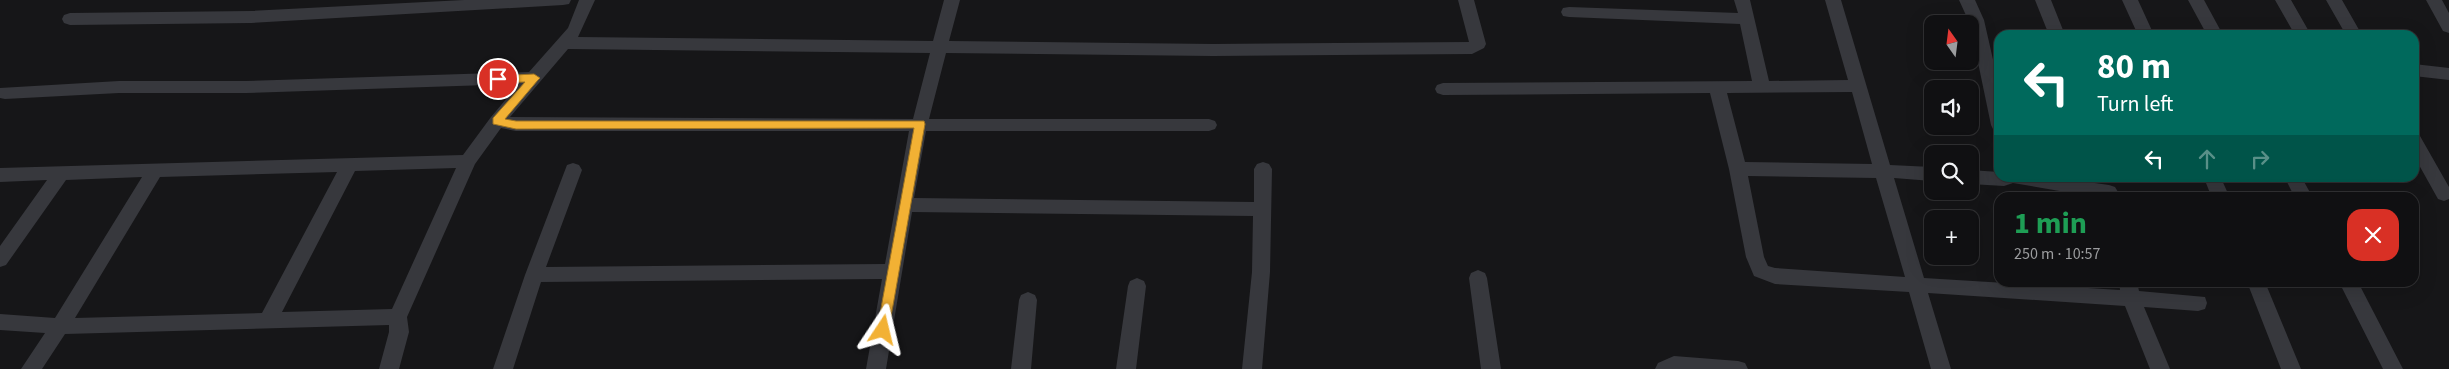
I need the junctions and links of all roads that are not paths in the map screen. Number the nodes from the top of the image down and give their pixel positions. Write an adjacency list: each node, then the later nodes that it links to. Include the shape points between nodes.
1 (563, 0): 15 (street, via 252,17)
2 (587, 0): 23 (street, via 575,30)
3 (952, 0): 24 (street)
4 (1466, 0): 24 (street, via 1478,44 1472,48 1212,50)
5 (1742, 0): 16 (street)
6 (1833, 0): 28 (street)
7 (1967, 0): 33 (street, via 1976,20)
8 (2044, 0): 18 (street)
9 (2130, 0): 19 (street)
10 (2196, 0): 20 (street)
11 (2283, 0): 21 (street)
12 (2334, 0): 22 (street)
13 (2434, 0): 17 (street)
14 (1569, 12): 16 (street)
15 (70, 19)
16 (1747, 19): 29 (street)
17 (2449, 27)
18 (2055, 30)
19 (2144, 30)
20 (2212, 30)
21 (2300, 30)
22 (2351, 30)
23 (564, 43): 24 (street); 27 (street)
24 (940, 46): 35 (street)
25 (2419, 71): 26 (street)
26 (2449, 74)
27 (534, 78): 32 (street, via 246,87 119,87); 34 (street)
28 (1858, 86): 29 (street); 43 (street)
29 (1762, 87): 30 (street)
30 (1717, 88): 31 (street); 41 (street)
31 (1444, 89)
32 (5, 93)
33 (1994, 102)
34 (497, 121): 35 (street, via 516,125); 38 (street)
35 (920, 124): 36 (street); 53 (street)
36 (1209, 126)
37 (2419, 150): 52 (street)
38 (468, 161): 39 (street); 66 (street)
39 (350, 164): 45 (street); 67 (street)
40 (1263, 169): 54 (street)
41 (1738, 169): 43 (street); 60 (street, via 1755,257 1762,270 1775,276)
42 (574, 170): 57 (street)
43 (1883, 171): 46 (street); 60 (street)
44 (62, 172): 45 (street); 47 (street); 55 (street)
45 (154, 172): 69 (street)
46 (1924, 174)
47 (0, 175)
48 (1979, 178): 49 (street)
49 (1994, 178)
50 (2051, 182): 51 (street)
51 (2108, 189)
52 (2444, 194)
53 (905, 205): 54 (street); 56 (street)
54 (1263, 209): 76 (street)
55 (0, 260)
56 (894, 271): 57 (street); 73 (street)
57 (534, 275): 72 (street)
58 (1478, 278): 77 (street)
59 (1137, 286): 75 (street)
60 (1917, 286): 63 (street); 80 (street)
61 (2258, 287): 82 (street)
62 (2351, 287): 83 (street)
63 (2129, 291): 65 (street); 81 (street)
64 (1028, 300): 74 (street)
65 (2198, 303)
66 (398, 317): 67 (street); 71 (street, via 399,332)
67 (268, 320): 69 (street)
68 (0, 322): 69 (street)
69 (60, 326): 70 (street)
70 (31, 369)
71 (389, 369)
72 (503, 369)
73 (876, 369)
74 (1021, 369)
75 (1126, 369)
76 (1252, 369)
77 (1491, 369)
78 (1665, 369): 79 (street, via 1674,364)
79 (1738, 369)
80 (1941, 369)
81 (2160, 369)
82 (2291, 369)
83 (2393, 369)

